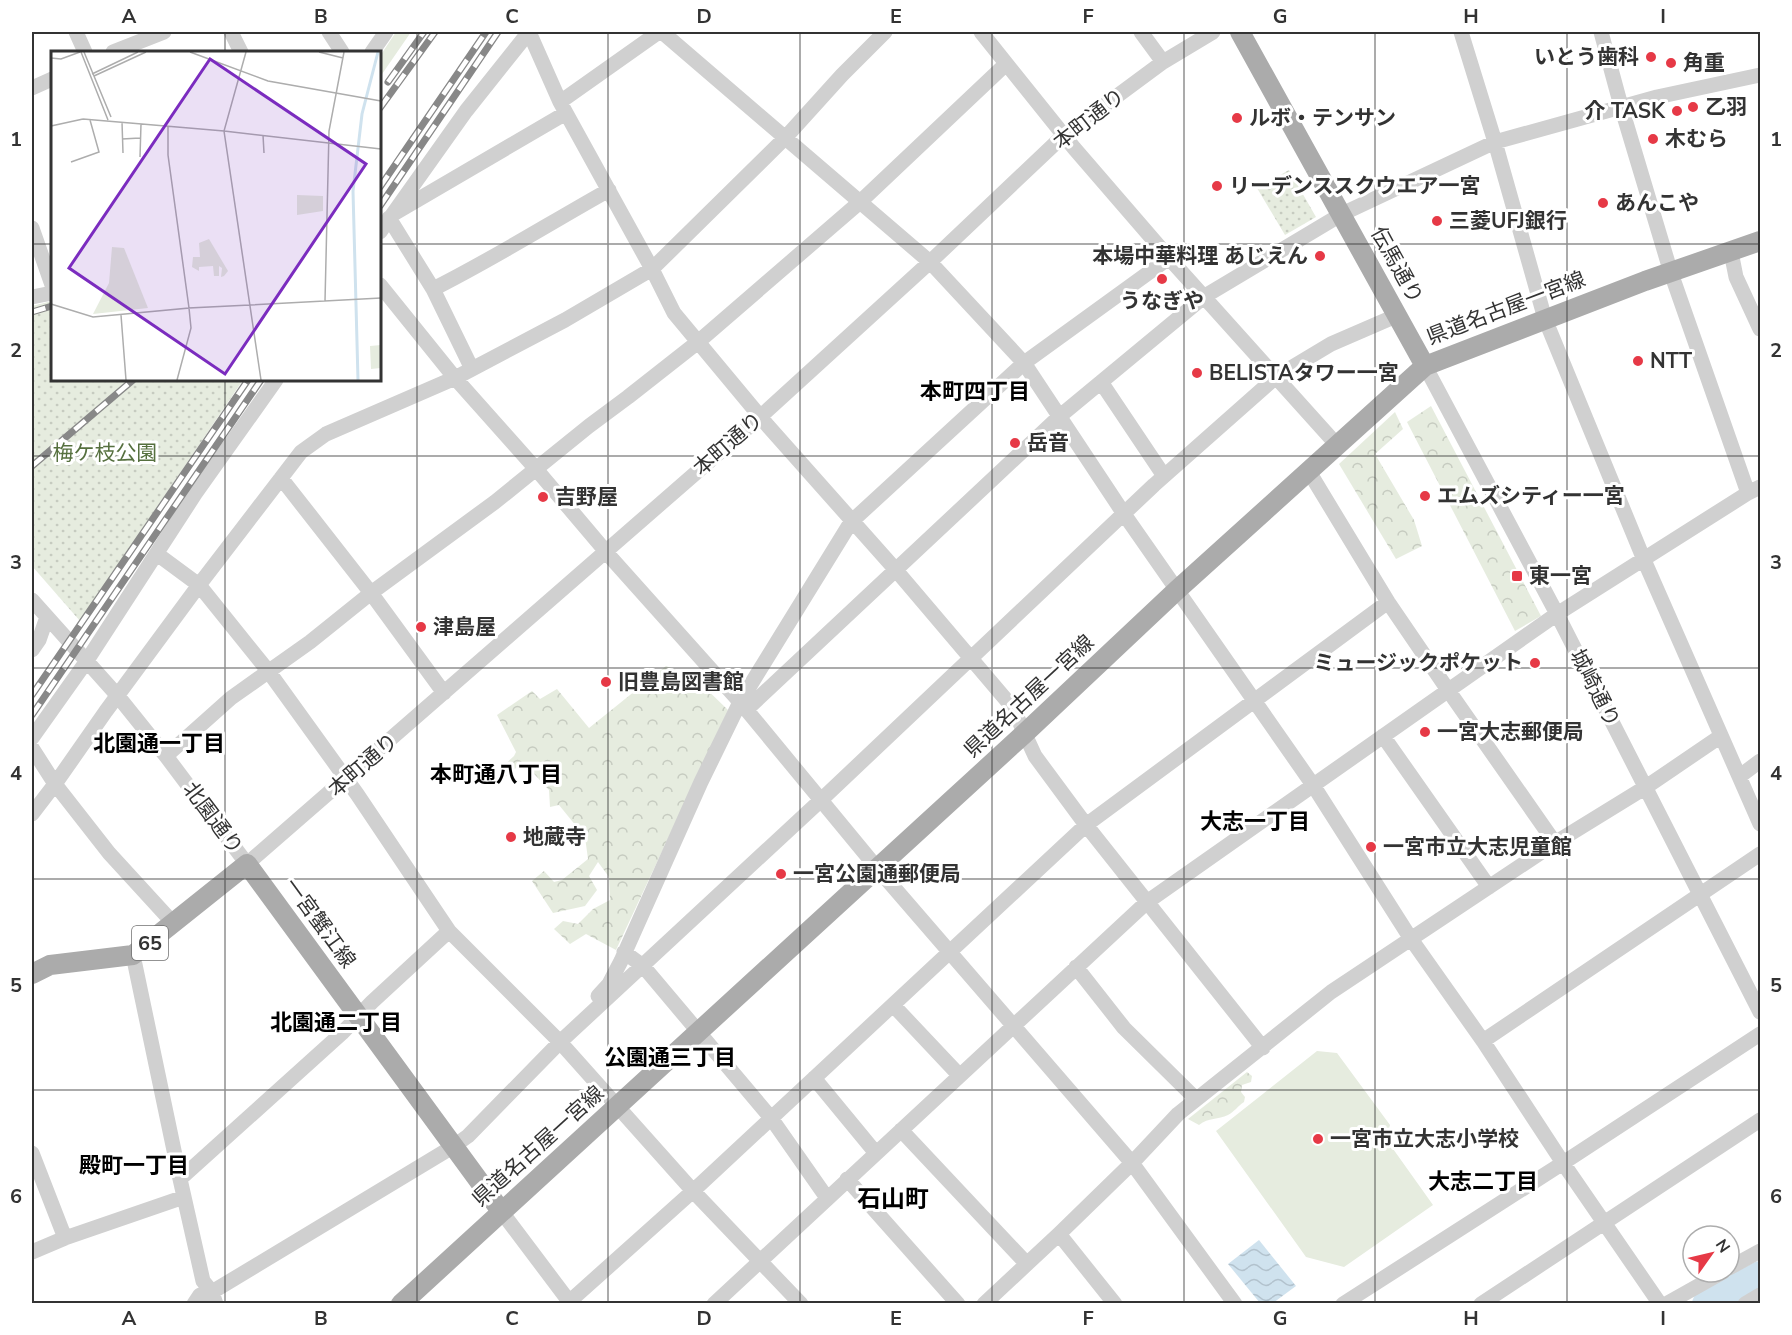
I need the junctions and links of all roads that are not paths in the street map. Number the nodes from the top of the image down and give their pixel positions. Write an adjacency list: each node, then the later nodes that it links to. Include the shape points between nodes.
1 (76, 32): 15 (street)
2 (164, 32): 16 (street)
3 (231, 32): 17 (street)
4 (329, 32): 18 (street)
5 (386, 32): 19 (street)
6 (529, 32): 26 (street); 33 (street)
7 (661, 32): 26 (street); 28 (street)
8 (885, 32): 28 (street)
9 (981, 32): 21 (street)
10 (1141, 32): 20 (street)
11 (1214, 32): 20 (street, 本町通り)
12 (1240, 32): 32 (main road, 伝馬通り)
13 (1461, 32): 29 (street)
14 (1601, 32): 25 (street)
15 (86, 51)
16 (116, 51)
17 (240, 51)
18 (341, 51)
19 (373, 51)
20 (1163, 62): 27 (street, 本町通り)
21 (1006, 64): 27 (street); 31 (street)
22 (1761, 75): 25 (street)
23 (51, 79): 24 (street)
24 (32, 88)
25 (1621, 106): 29 (street); 41 (street)
26 (563, 107): 30 (street); 33 (street)
27 (1064, 136): 38 (street); 39 (street, 本町通り)
28 (785, 138): 31 (street); 40 (street)
29 (1496, 142): 32 (street); 49 (street)
30 (609, 190): 40 (street); 44 (street)
31 (860, 202): 39 (street); 51 (street)
32 (1342, 214): 46 (street); 48 (main road, 伝馬通り)
33 (390, 217): 35 (street); 44 (street)
34 (32, 228): 42 (street)
35 (381, 230)
36 (1761, 242): 37 (main road, 県道名古屋一宮線)
37 (1731, 252): 41 (main road, 県道名古屋一宮線); 50 (street, via 1736,277)
38 (1169, 258): 46 (street); 52 (street)
39 (930, 262): 52 (street); 60 (street, 本町通り)
40 (652, 269): 51 (street, via 674,312); 54 (street)
41 (1671, 273): 49 (main road, 県道名古屋一宮線); 66 (street)
42 (51, 282)
43 (381, 286): 56 (street)
44 (433, 289): 54 (street)
45 (51, 293): 47 (street)
46 (1205, 296): 55 (street); 58 (street)
47 (32, 297)
48 (1398, 315): 53 (main road, 伝馬通り); 55 (street, via 1331,344)
49 (1545, 319): 53 (main road, 県道名古屋一宮線); 71 (street)
50 (1761, 329)
51 (698, 342): 60 (street); 62 (street)
52 (1024, 363): 59 (street); 68 (street)
53 (1425, 366): 61 (main road, 県道名古屋一宮線); 78 (street, 城崎通り)
54 (472, 369): 56 (street)
55 (1276, 377): 61 (street); 64 (street)
56 (456, 378): 62 (street); 65 (street, via 326,434 301,452)
57 (275, 381): 70 (street)
58 (1101, 382): 59 (street); 64 (street)
59 (1060, 416): 67 (street); 72 (street)
60 (760, 417): 68 (street); 69 (street, 本町通り)
61 (1337, 445): 63 (main road, 県道名古屋一宮線)
62 (536, 469): 69 (street); 75 (street)
63 (1308, 470): 74 (main road, 県道名古屋一宮線); 77 (street)
64 (1164, 476): 67 (street)
65 (281, 478): 73 (street); 75 (street)
66 (1754, 490): 71 (street)
67 (1124, 514): 74 (street); 81 (street)
68 (851, 522): 72 (street); 88 (street)
69 (606, 552): 85 (street, 本町通り); 88 (street)
70 (157, 554): 73 (street); 82 (street)
71 (1644, 560): 78 (street); 91 (street)
72 (895, 569): 81 (street); 88 (street)
73 (199, 585): 83 (street); 86 (street)
74 (1177, 590): 87 (street); 89 (main road, 県道名古屋一宮線)
75 (371, 593): 83 (street); 85 (street)
76 (32, 600): 79 (street, 北園通り)
77 (1388, 602): 84 (street); 87 (street)
78 (1557, 614): 84 (street); 100 (street, 城崎通り)
79 (47, 617): 80 (street); 82 (street, 北園通り)
80 (32, 650)
81 (971, 659): 89 (street, via 1012,708); 101 (street)
82 (86, 662): 86 (street, 北園通り); 92 (street)
83 (269, 672): 94 (street, via 231,698); 97 (street)
84 (1448, 690): 90 (street); 105 (street)
85 (444, 693): 97 (street, 本町通り)
86 (117, 695): 94 (street, 北園通り); 98 (street)
87 (1255, 700): 99 (street); 104 (street)
88 (743, 706): 101 (street); 115 (street, via 701,782)
89 (1024, 734): 104 (street, via 1035,756); 108 (main road, 県道名古屋一宮線)
90 (1383, 736): 99 (street); 109 (street)
91 (1721, 736): 96 (street); 100 (street)
92 (32, 738)
93 (32, 748): 98 (street)
94 (166, 756): 107 (street, 北園通り)
95 (1761, 761): 96 (street)
96 (1740, 776): 103 (street)
97 (346, 779): 107 (street, 本町通り); 113 (street)
98 (56, 784): 102 (street); 112 (street, via 109,853)
99 (1313, 785): 111 (street); 114 (street)
100 (1646, 787): 105 (street); 110 (street, 城崎通り)
101 (821, 800): 108 (street); 118 (street)
102 (32, 814)
103 (1761, 824)
104 (1086, 825): 111 (street); 116 (street)
105 (1556, 843): 109 (street)
106 (1761, 854): 110 (street)
107 (247, 864): 112 (main road, 65); 123 (main road, 一宮蟹江線)
108 (877, 868): 116 (street); 125 (main road, 県道名古屋一宮線)
109 (1489, 887): 114 (street)
110 (1700, 894): 122 (street, 城崎通り); 127 (street)
111 (1147, 902): 119 (street); 129 (street)
112 (174, 924): 117 (main road, 65)
113 (449, 930): 123 (street); 128 (street)
114 (1411, 939): 127 (street); 129 (street, via 1331,992)
115 (624, 952): 118 (street); 128 (street, via 609,984)
116 (950, 952): 121 (street); 124 (street)
117 (133, 955): 120 (main road, 65, via 50,965); 142 (street)
118 (643, 966): 125 (street); 128 (street)
119 (1076, 967): 124 (street); 132 (street, via 1124,1028)
120 (32, 974)
121 (893, 1005): 130 (street); 131 (street)
122 (1761, 1012)
123 (359, 1017): 137 (main road, 一宮蟹江線); 142 (street)
124 (1013, 1026): 130 (street); 140 (street)
125 (699, 1032): 133 (main road, 県道名古屋一宮線); 134 (street)
126 (1761, 1034): 141 (street)
127 (1483, 1041): 141 (street)
128 (560, 1042): 133 (street); 137 (street)
129 (1263, 1048): 132 (street)
130 (959, 1075): 136 (street)
131 (814, 1078): 134 (street); 138 (street)
132 (1196, 1099): 140 (street)
133 (617, 1107): 144 (street); 147 (main road, 県道名古屋一宮線)
134 (771, 1118): 144 (street); 146 (street)
135 (1761, 1120): 148 (street)
136 (901, 1130): 138 (street); 155 (street)
137 (454, 1146): 147 (main road, 一宮蟹江線); 158 (street)
138 (875, 1152): 143 (street)
139 (32, 1153): 150 (street)
140 (1132, 1163): 149 (street); 167 (street)
141 (1563, 1163): 148 (street); 168 (street)
142 (180, 1179): 145 (street)
143 (846, 1179): 146 (street); 164 (street)
144 (693, 1191): 153 (street); 159 (street)
145 (184, 1197): 150 (street); 158 (street, via 203,1281)
146 (827, 1198): 153 (street)
147 (501, 1211): 159 (street); 161 (main road, 県道名古屋一宮線)
148 (1605, 1223): 169 (street); 170 (street)
149 (1059, 1234): 155 (street); 166 (street)
150 (66, 1238): 152 (street)
151 (1761, 1251): 154 (street)
152 (32, 1252)
153 (760, 1260): 162 (street); 163 (street)
154 (1741, 1262)
155 (1027, 1264): 165 (street)
156 (1702, 1284): 171 (street)
157 (1761, 1296): 172 (street)
158 (214, 1298): 160 (street, via 200,1295)
159 (570, 1303)
160 (194, 1304)
161 (401, 1304)
162 (714, 1304)
163 (801, 1304)
164 (958, 1304)
165 (984, 1304)
166 (1115, 1304)
167 (1235, 1304)
168 (1342, 1304)
169 (1480, 1304)
170 (1660, 1304)
171 (1666, 1304)
172 (1745, 1304)

